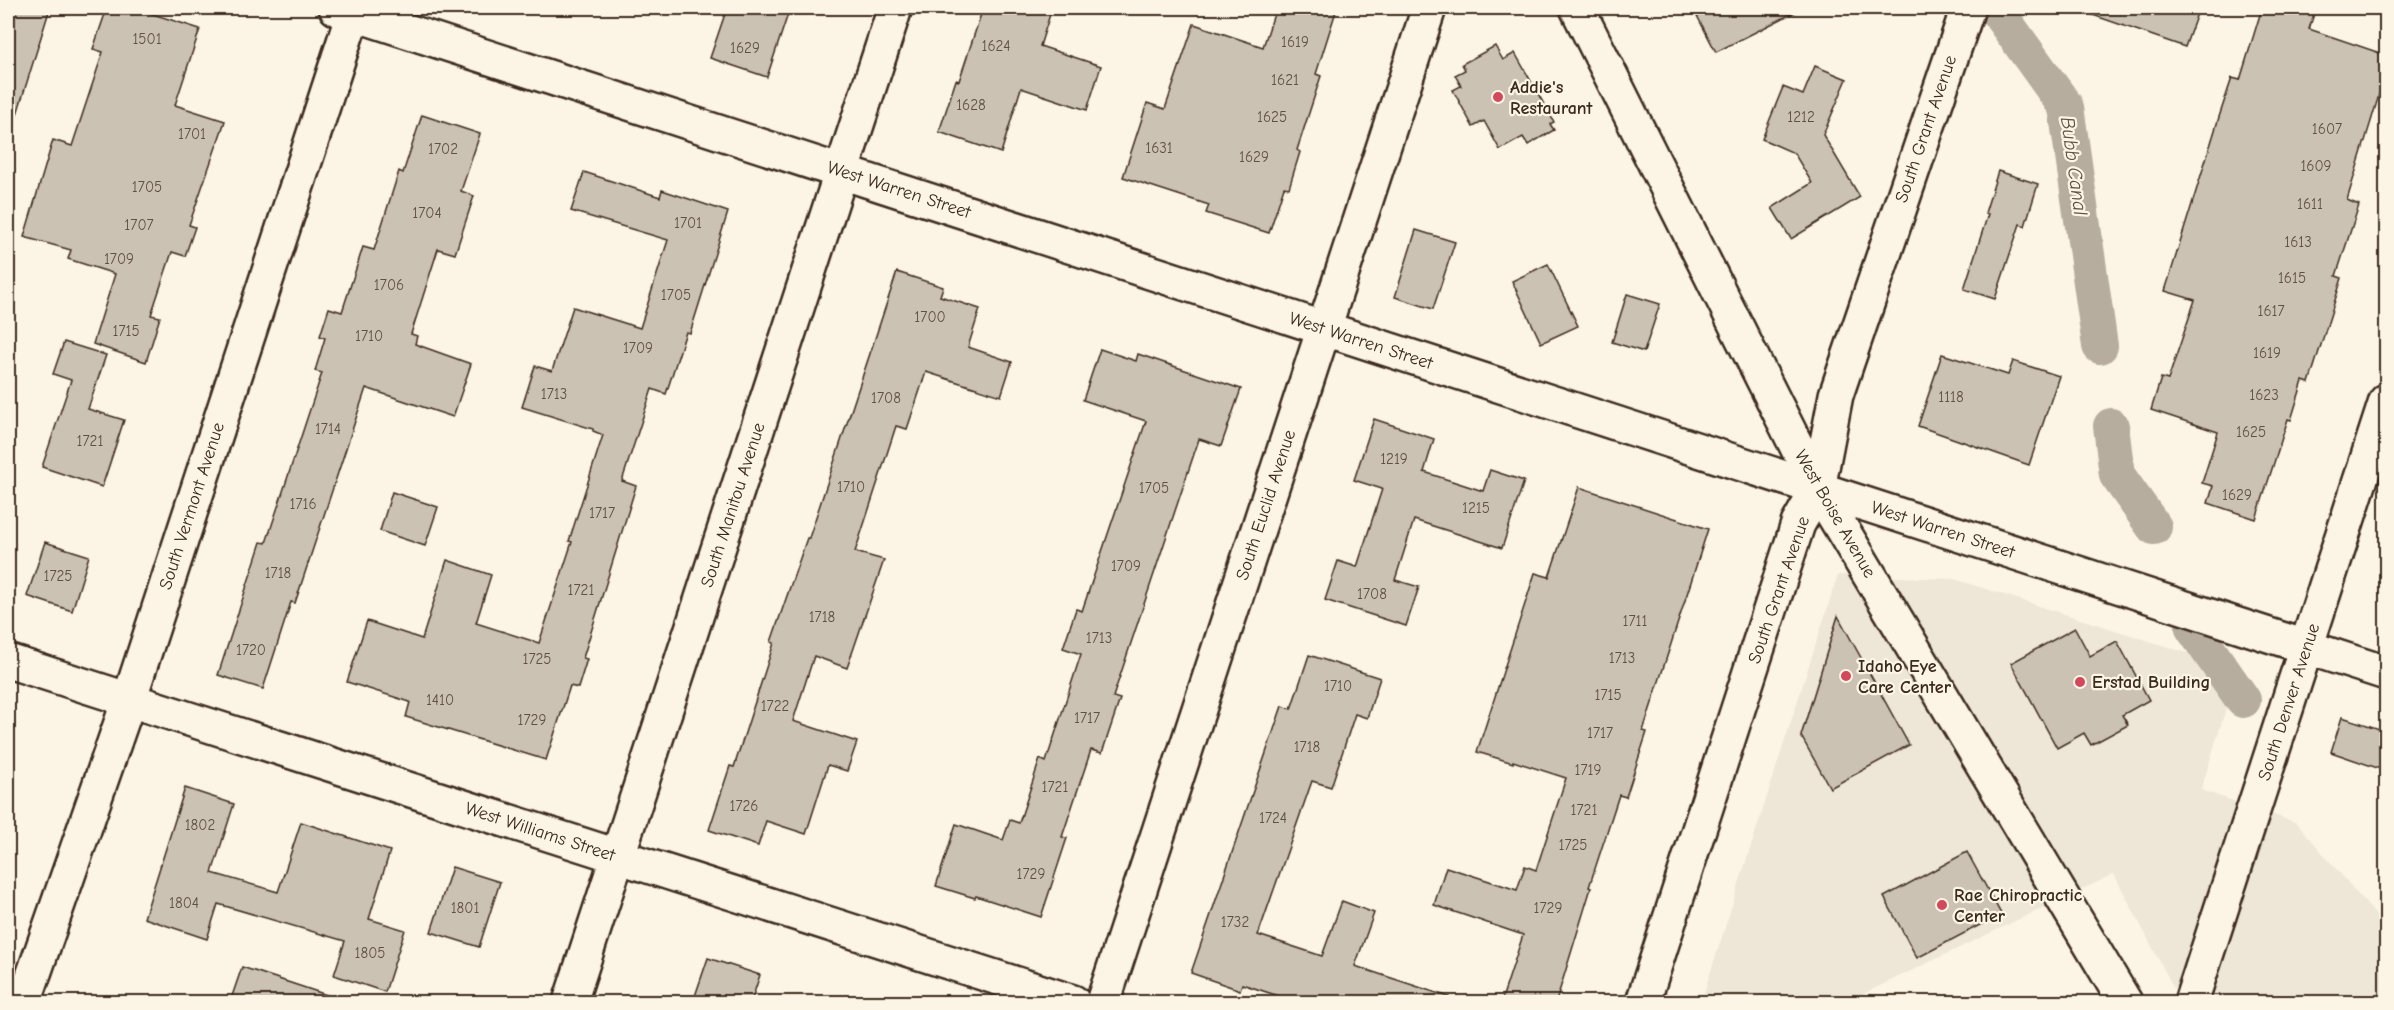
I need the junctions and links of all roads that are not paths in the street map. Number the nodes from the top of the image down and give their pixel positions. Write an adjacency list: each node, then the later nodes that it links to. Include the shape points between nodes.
1 (895, 8): 6 (street, South Manitou Avenue)
2 (1429, 8): 7 (street, South Euclid Avenue)
3 (1578, 8): 9 (street, West Boise Avenue)
4 (1968, 8): 9 (street, South Grant Avenue, via 1836,395)
5 (348, 9): 6 (street, West Warren Street); 13 (street, South Vermont Avenue)
6 (841, 172): 7 (street, West Warren Street); 14 (street, South Manitou Avenue)
7 (1324, 328): 9 (street, West Warren Street); 18 (street, South Euclid Avenue)
8 (2386, 401): 10 (street, South Denver Avenue)
9 (1818, 489): 10 (street, West Warren Street); 19 (street, South Grant Avenue, via 1798,524); 20 (street, West Boise Avenue)
10 (2307, 647): 12 (street, West Warren Street); 21 (street, South Denver Avenue)
11 (8, 661): 13 (street, West Williams Street)
12 (2386, 673)
13 (129, 700): 14 (street, West Williams Street); 15 (street, South Vermont Avenue)
14 (618, 857): 16 (street, South Manitou Avenue); 17 (street, West Williams Street)
15 (24, 1002)
16 (570, 1002)
17 (1073, 1002)
18 (1103, 1002)
19 (1643, 1002)
20 (2125, 1002)
21 (2191, 1002)

